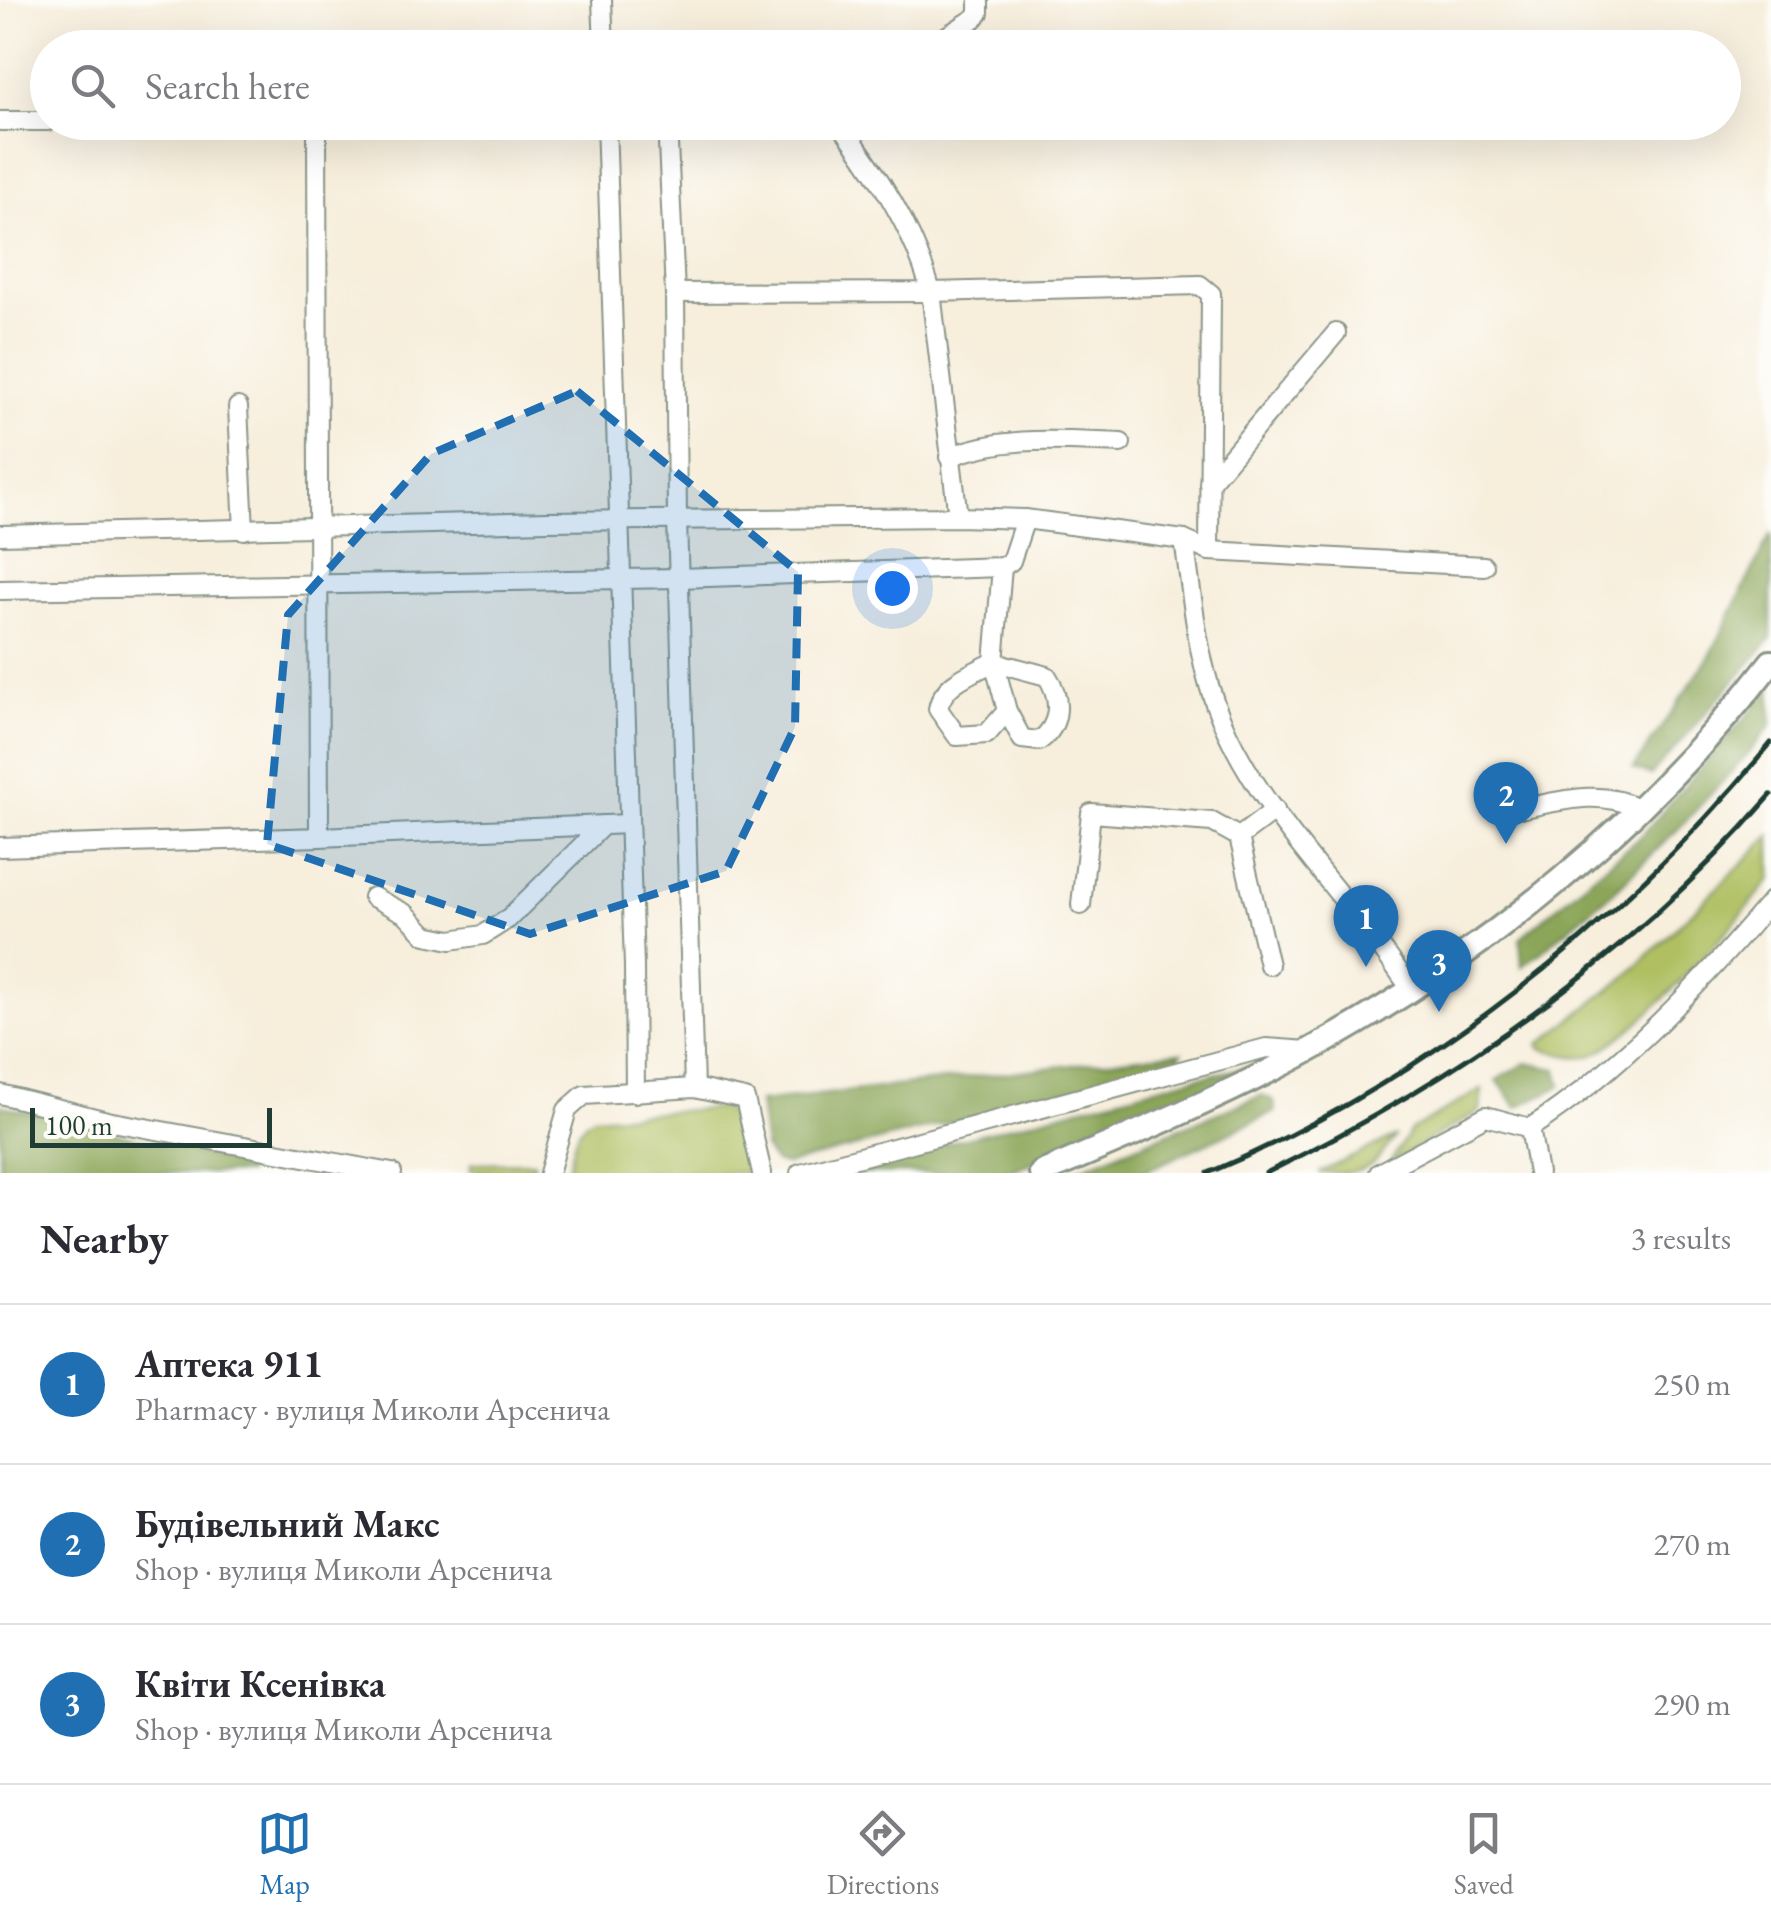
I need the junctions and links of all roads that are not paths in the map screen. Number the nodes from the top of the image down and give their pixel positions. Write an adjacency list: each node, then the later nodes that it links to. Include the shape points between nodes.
1 (602, 0): 3 (street)
2 (979, 0): 4 (street, via 979,13)
3 (603, 30)
4 (956, 30)
5 (0, 121): 6 (street)
6 (30, 121)
7 (317, 140): 22 (street)
8 (606, 140): 21 (street)
9 (668, 140): 12 (street)
10 (853, 140): 11 (street, via 879,175)
11 (932, 292): 12 (street); 16 (street); 17 (street, via 1200,284 1211,294)
12 (675, 293): 20 (street)
13 (1336, 333): 17 (street)
14 (238, 407): 23 (street)
15 (1120, 444): 16 (street, via 1034,440 980,445)
16 (949, 457): 18 (street)
17 (1209, 483): 26 (street)
18 (958, 517): 19 (street); 20 (street)
19 (1025, 519): 25 (street); 28 (street, via 1011,561)
20 (677, 520): 21 (street); 29 (street)
21 (617, 522): 22 (street); 30 (street)
22 (318, 528): 23 (street); 31 (street)
23 (244, 530): 24 (street)
24 (0, 535)
25 (1184, 540): 26 (street); 38 (street, via 1201,658 1220,718)
26 (1209, 551): 27 (street)
27 (1484, 566)
28 (1002, 568): 29 (street); 33 (street)
29 (679, 578): 30 (street); 50 (street)
30 (619, 579): 31 (street); 39 (street)
31 (320, 584): 32 (street); 41 (street)
32 (0, 590)
33 (994, 662): 35 (street); 35 (street, via 949,686 938,709 957,736 975,738 988,734); 35 (street, via 1048,676 1057,691 1053,723 1039,741 1022,739)
34 (1771, 662): 37 (main road)
35 (1007, 711)
36 (1525, 808): 37 (street, via 1579,797 1622,799)
37 (1639, 808): 48 (main road, via 1562,879)
38 (1275, 810): 42 (street); 48 (street)
39 (628, 824): 40 (street); 51 (street)
40 (603, 825): 41 (street); 44 (street, via 508,919 483,935 426,935 406,914)
41 (319, 836): 43 (street)
42 (1239, 837): 46 (street, via 1212,822 1091,813); 47 (street)
43 (0, 847)
44 (373, 897)
45 (1771, 900): 53 (street, via 1694,986 1580,1095)
46 (1081, 905)
47 (1269, 965)
48 (1410, 988): 49 (main road)
49 (1309, 1051): 57 (street, via 1266,1048); 58 (main road)
50 (694, 1088): 51 (street); 56 (street, via 746,1099)
51 (635, 1093): 55 (street, via 584,1095 567,1110)
52 (0, 1094): 54 (street, via 107,1122)
53 (1530, 1128): 59 (street, via 1486,1116); 60 (street)
54 (392, 1173)
55 (549, 1173)
56 (762, 1173)
57 (800, 1173)
58 (1041, 1173)
59 (1380, 1173)
60 (1538, 1173)

